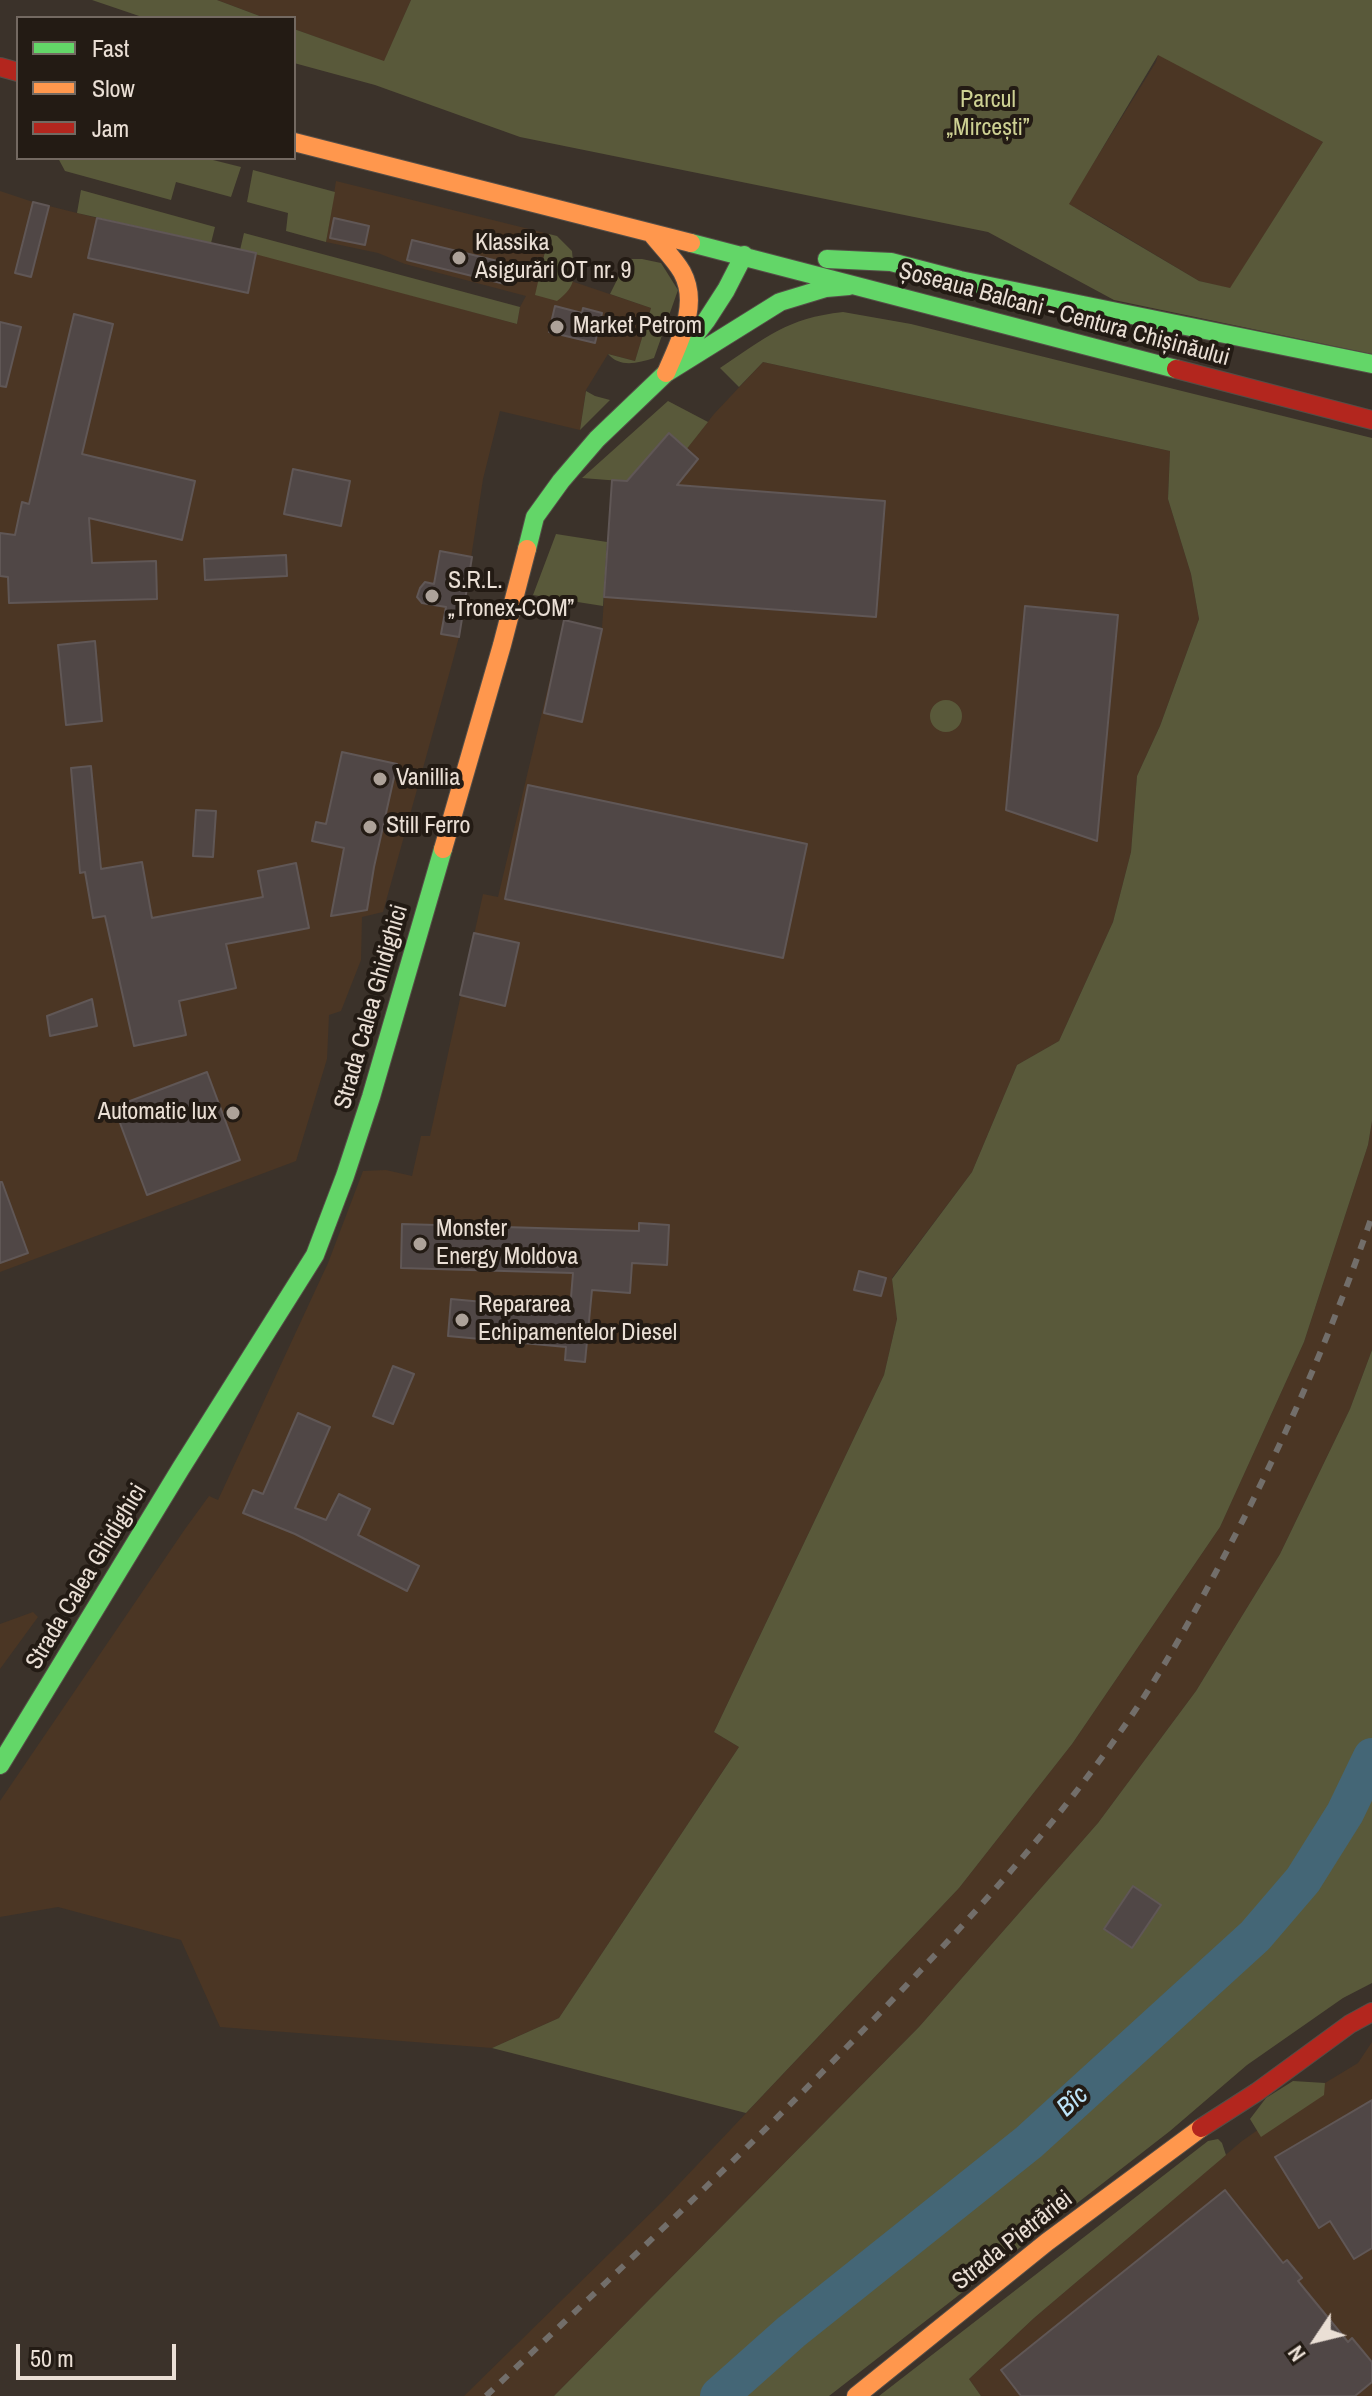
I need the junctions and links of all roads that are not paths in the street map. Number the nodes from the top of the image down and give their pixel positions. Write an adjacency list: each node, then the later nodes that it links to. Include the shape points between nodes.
1 (296, 143): 2 (main road, Șoseaua Balcani - Centura Chișinăului)
2 (651, 233): 3 (main road, Șoseaua Balcani - Centura Chișinăului); 6 (main road, via 684,276 690,298 685,328)
3 (744, 255): 4 (main road, Șoseaua Balcani - Centura Chișinăului); 5 (main road, Șoseaua Balcani - Centura Chișinăului, via 891,262); 6 (main road, Strada Calea Ghidighici, via 706,321)
4 (855, 286): 6 (main road, via 826,288 780,302); 7 (main road, Șoseaua Balcani - Centura Chișinăului)
5 (1372, 364)
6 (666, 373): 8 (main road, Strada Calea Ghidighici, via 597,439 535,517 371,1097 315,1255)
7 (1372, 420)
8 (0, 1765)
9 (1372, 2012): 11 (main road, Strada Pietrăriei)
10 (1247, 2077): 11 (main road, Strada Pietrăriei)
11 (1202, 2127): 12 (main road, Strada Pietrăriei, via 1047,2242)
12 (856, 2396)

